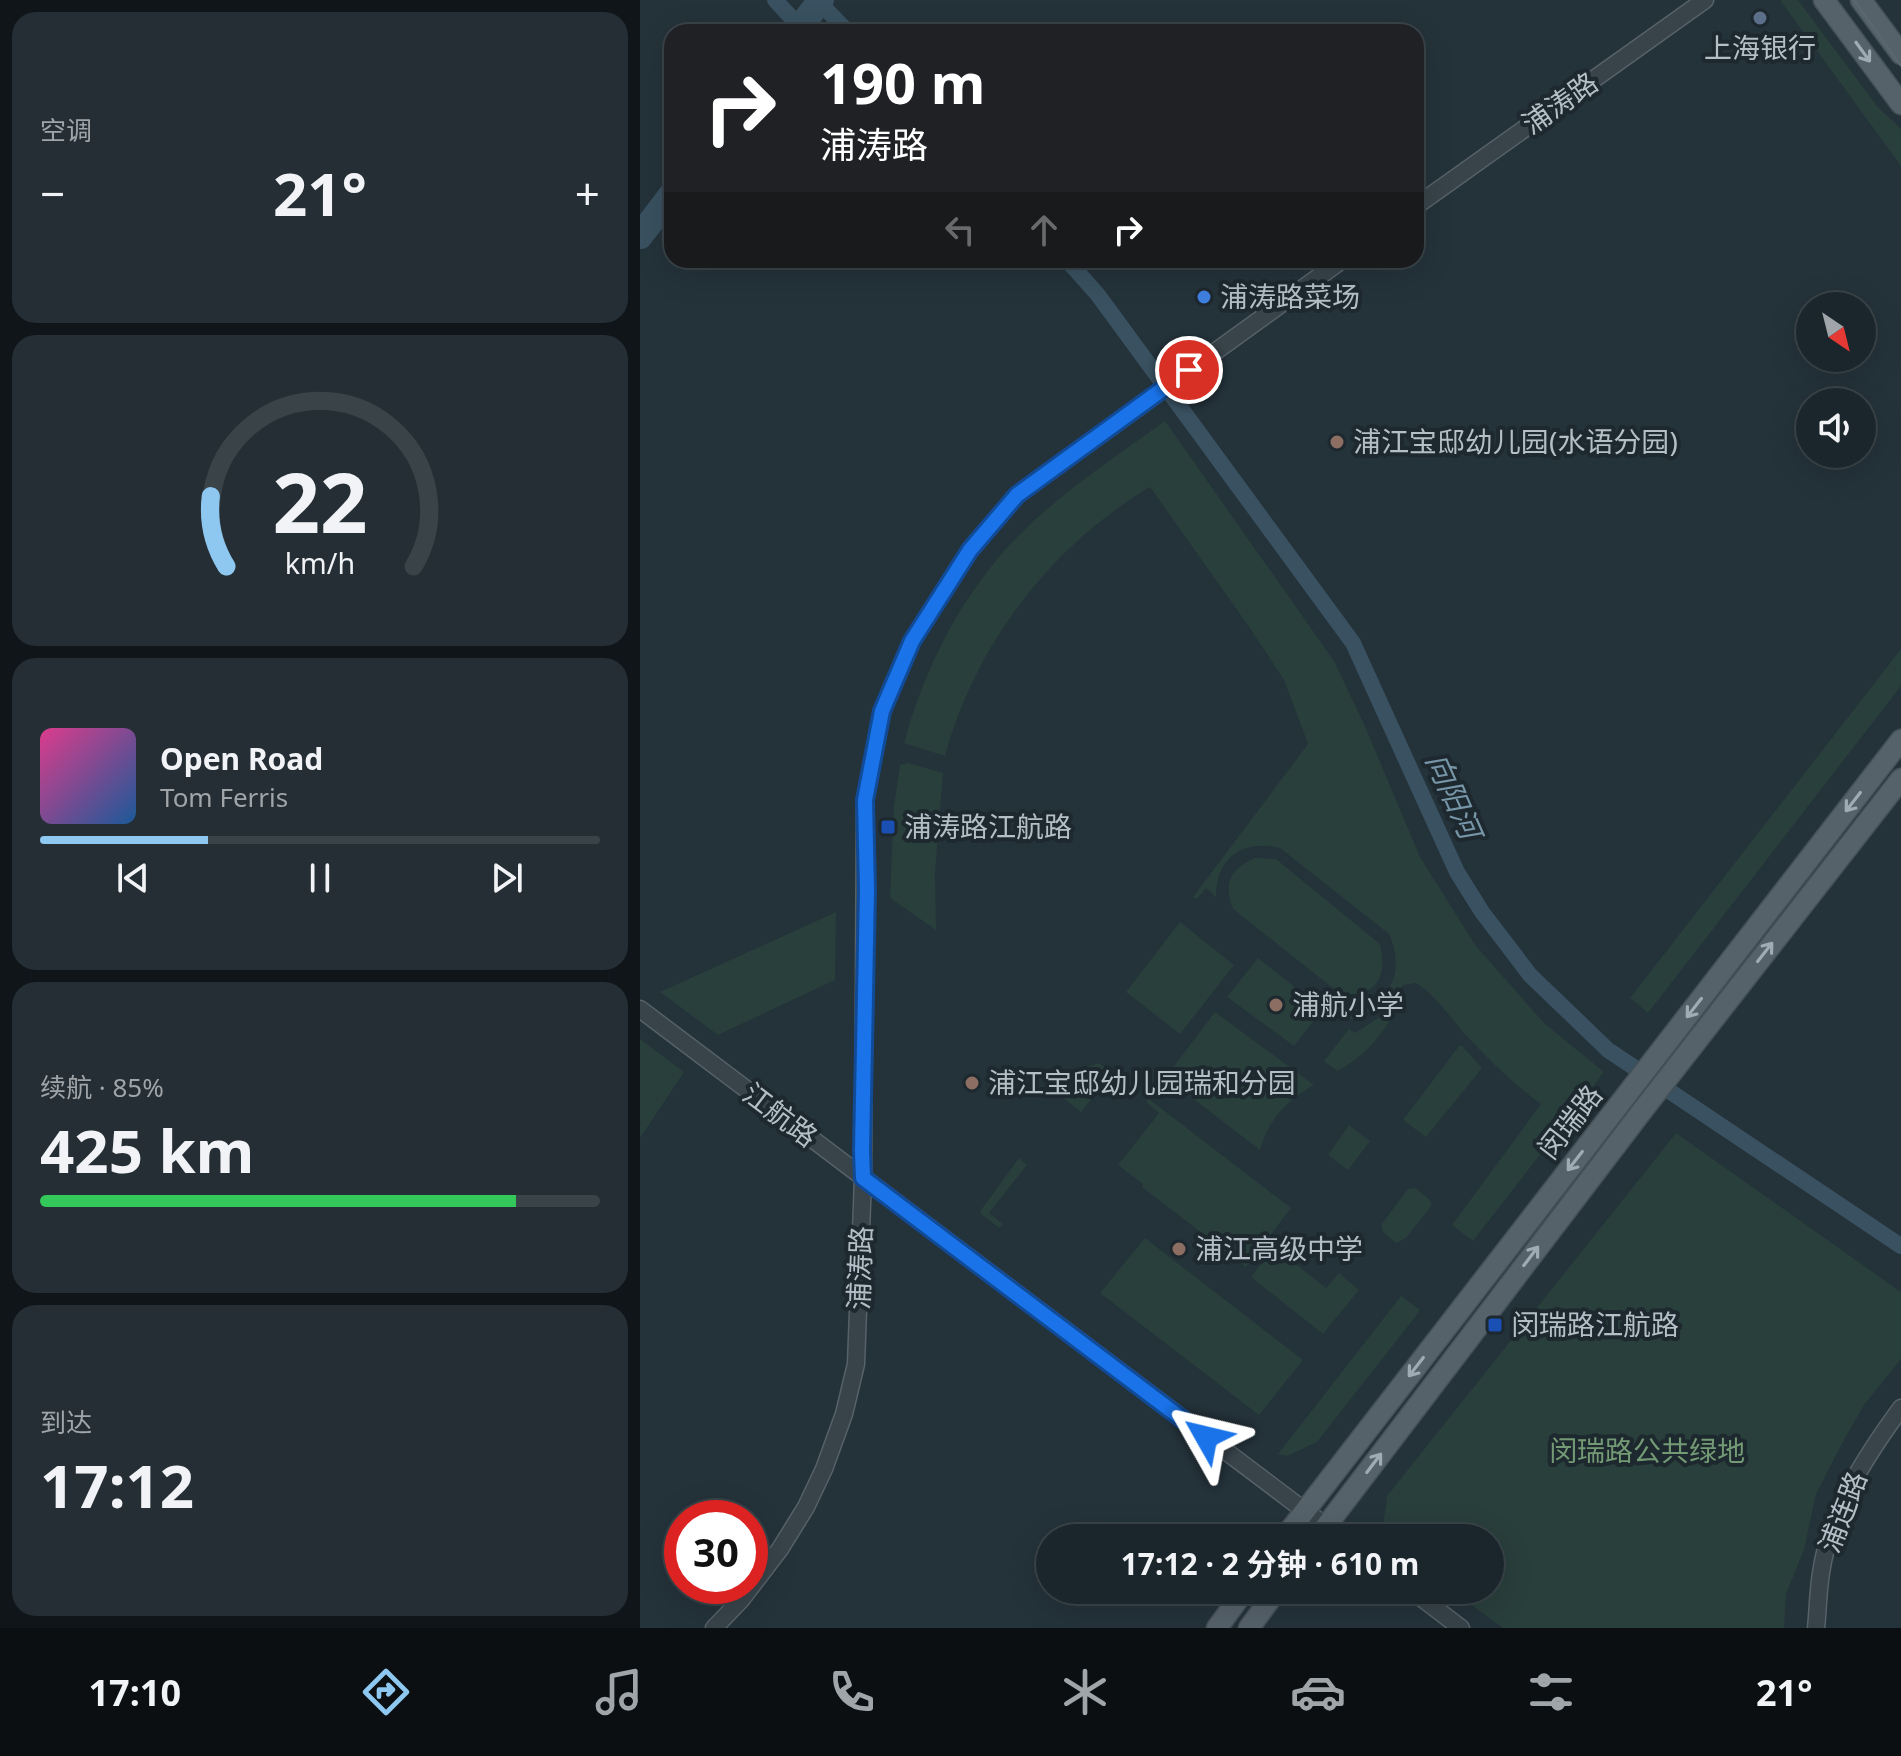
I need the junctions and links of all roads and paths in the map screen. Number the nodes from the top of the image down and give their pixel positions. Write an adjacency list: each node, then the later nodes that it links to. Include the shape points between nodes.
1 (1705, 0): 6 (street, 浦涛路)
2 (1824, 0): 5 (main road, one-way to 5)
3 (1861, 0): 4 (main road)
4 (1901, 54)
5 (1901, 104)
6 (1424, 200)
7 (1331, 268): 11 (street, 浦涛路, via 1017,495 970,550 918,629 882,711 865,800)
8 (1901, 740): 13 (main road, 闵瑞路, one-way to 13)
9 (1901, 779): 16 (main road, 闵瑞路, one-way to 9)
10 (640, 1009): 11 (street, 江航路)
11 (863, 1178): 13 (street, 江航路); 20 (street, 浦涛路, via 856,1364 844,1414 799,1518 741,1600)
12 (1901, 1408): 24 (street, 浦连路, via 1857,1471 1843,1503 1821,1571)
13 (1305, 1511): 14 (main road, 闵瑞路); 15 (street, 江航路)
14 (1295, 1524)
15 (1316, 1524)
16 (1328, 1524)
17 (1235, 1604): 21 (main road)
18 (1267, 1604): 22 (main road)
19 (1429, 1604): 23 (street)
20 (714, 1628)
21 (1217, 1628)
22 (1249, 1628)
23 (1461, 1628)
24 (1816, 1628)

